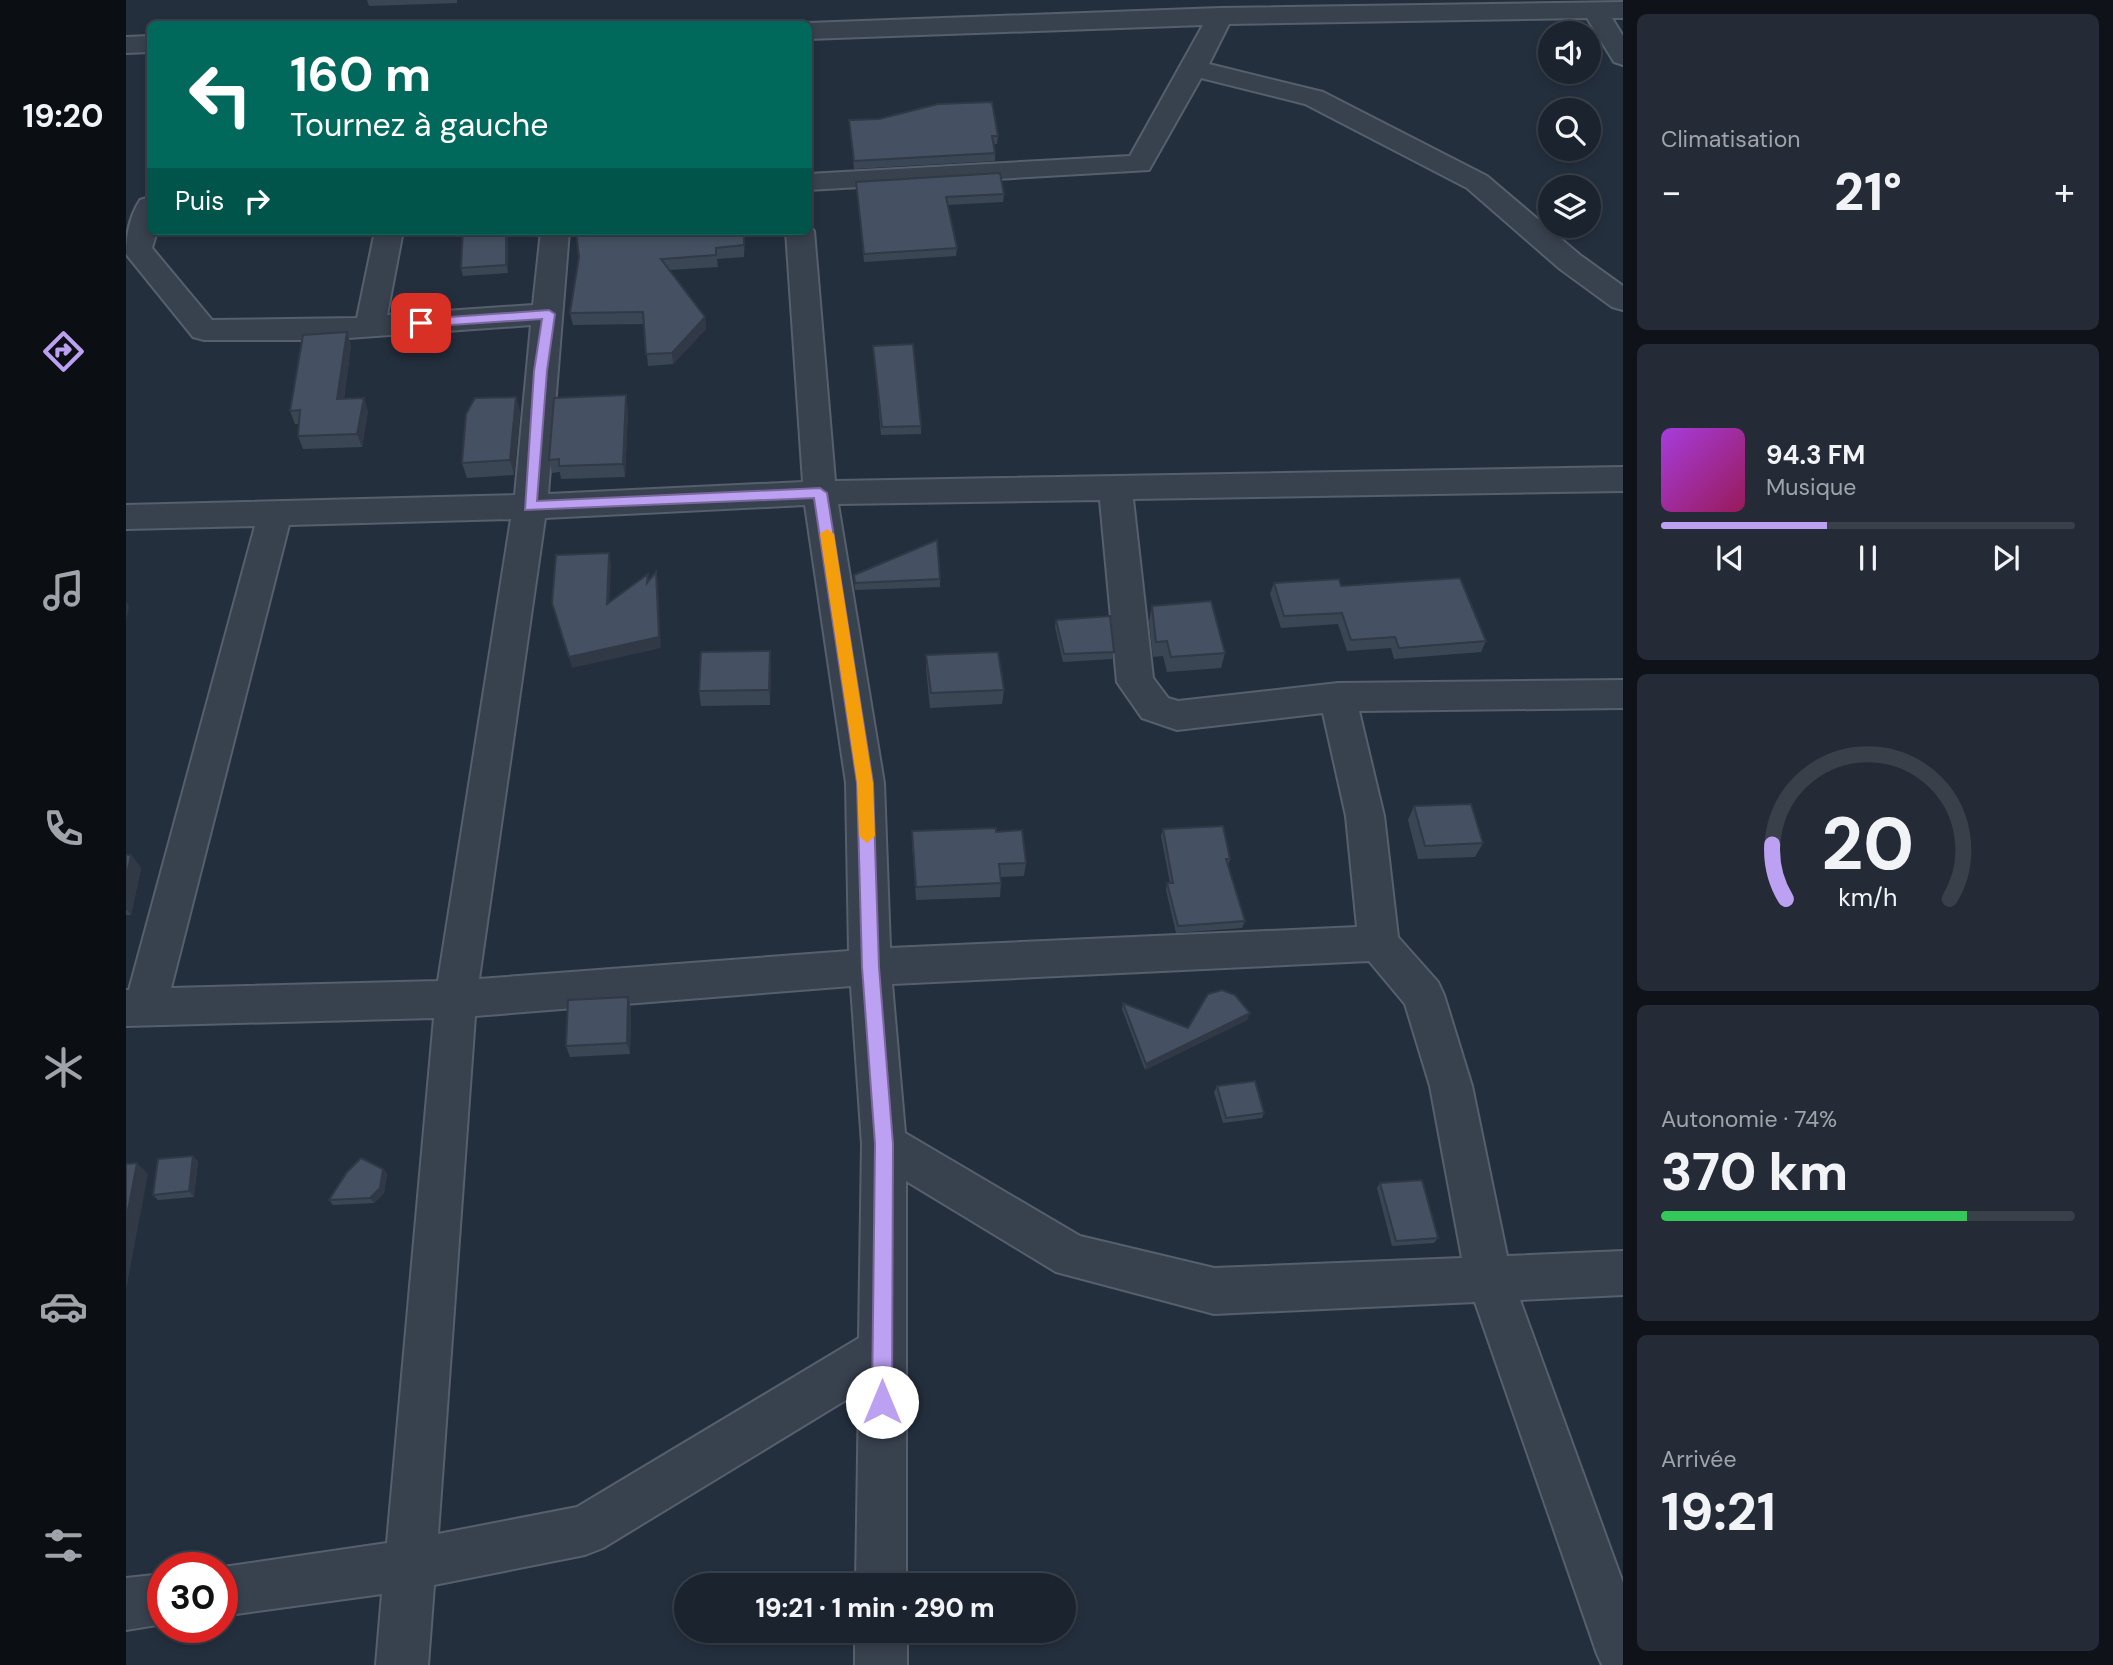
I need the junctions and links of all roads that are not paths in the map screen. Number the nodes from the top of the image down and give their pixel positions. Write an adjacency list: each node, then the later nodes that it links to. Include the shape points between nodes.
1 (1595, 10): 2 (street); 3 (street); 7 (street)
2 (1623, 10)
3 (1220, 16): 4 (street); 8 (street)
4 (812, 31)
5 (147, 44): 6 (street)
6 (126, 45)
7 (1623, 57)
8 (1194, 68): 9 (street, via 1139,164); 14 (street, via 1314,98 1476,182 1570,262)
9 (812, 182)
10 (147, 216): 16 (street, via 137,249 204,330)
11 (388, 235): 16 (street)
12 (555, 235): 15 (street)
13 (800, 235): 19 (street)
14 (1623, 300)
15 (549, 314): 16 (street); 20 (street)
16 (370, 326)
17 (1623, 479): 18 (street)
18 (1115, 488): 19 (street); 24 (street, via 1135,682 1155,708 1177,716)
19 (820, 493): 20 (street); 26 (street, via 865,783)
20 (530, 506): 21 (street); 27 (street)
21 (275, 513): 22 (street); 28 (street)
22 (126, 517)
23 (1623, 694): 24 (street)
24 (1338, 697): 25 (street, via 1365,816)
25 (1379, 943): 26 (street); 31 (street, via 1423,995 1451,1086)
26 (870, 967): 27 (street); 29 (street)
27 (456, 999): 28 (street); 33 (street)
28 (135, 1008)
29 (884, 1144): 31 (street, via 1072,1256 1214,1291); 32 (street)
30 (1623, 1273): 31 (street)
31 (1489, 1277): 39 (street)
32 (883, 1350): 33 (street, via 585,1530); 34 (street)
33 (410, 1564): 35 (street); 40 (street)
34 (881, 1573)
35 (238, 1589)
36 (147, 1601): 37 (street)
37 (126, 1604)
38 (881, 1643): 41 (street)
39 (1623, 1654)
40 (402, 1665)
41 (881, 1665)

